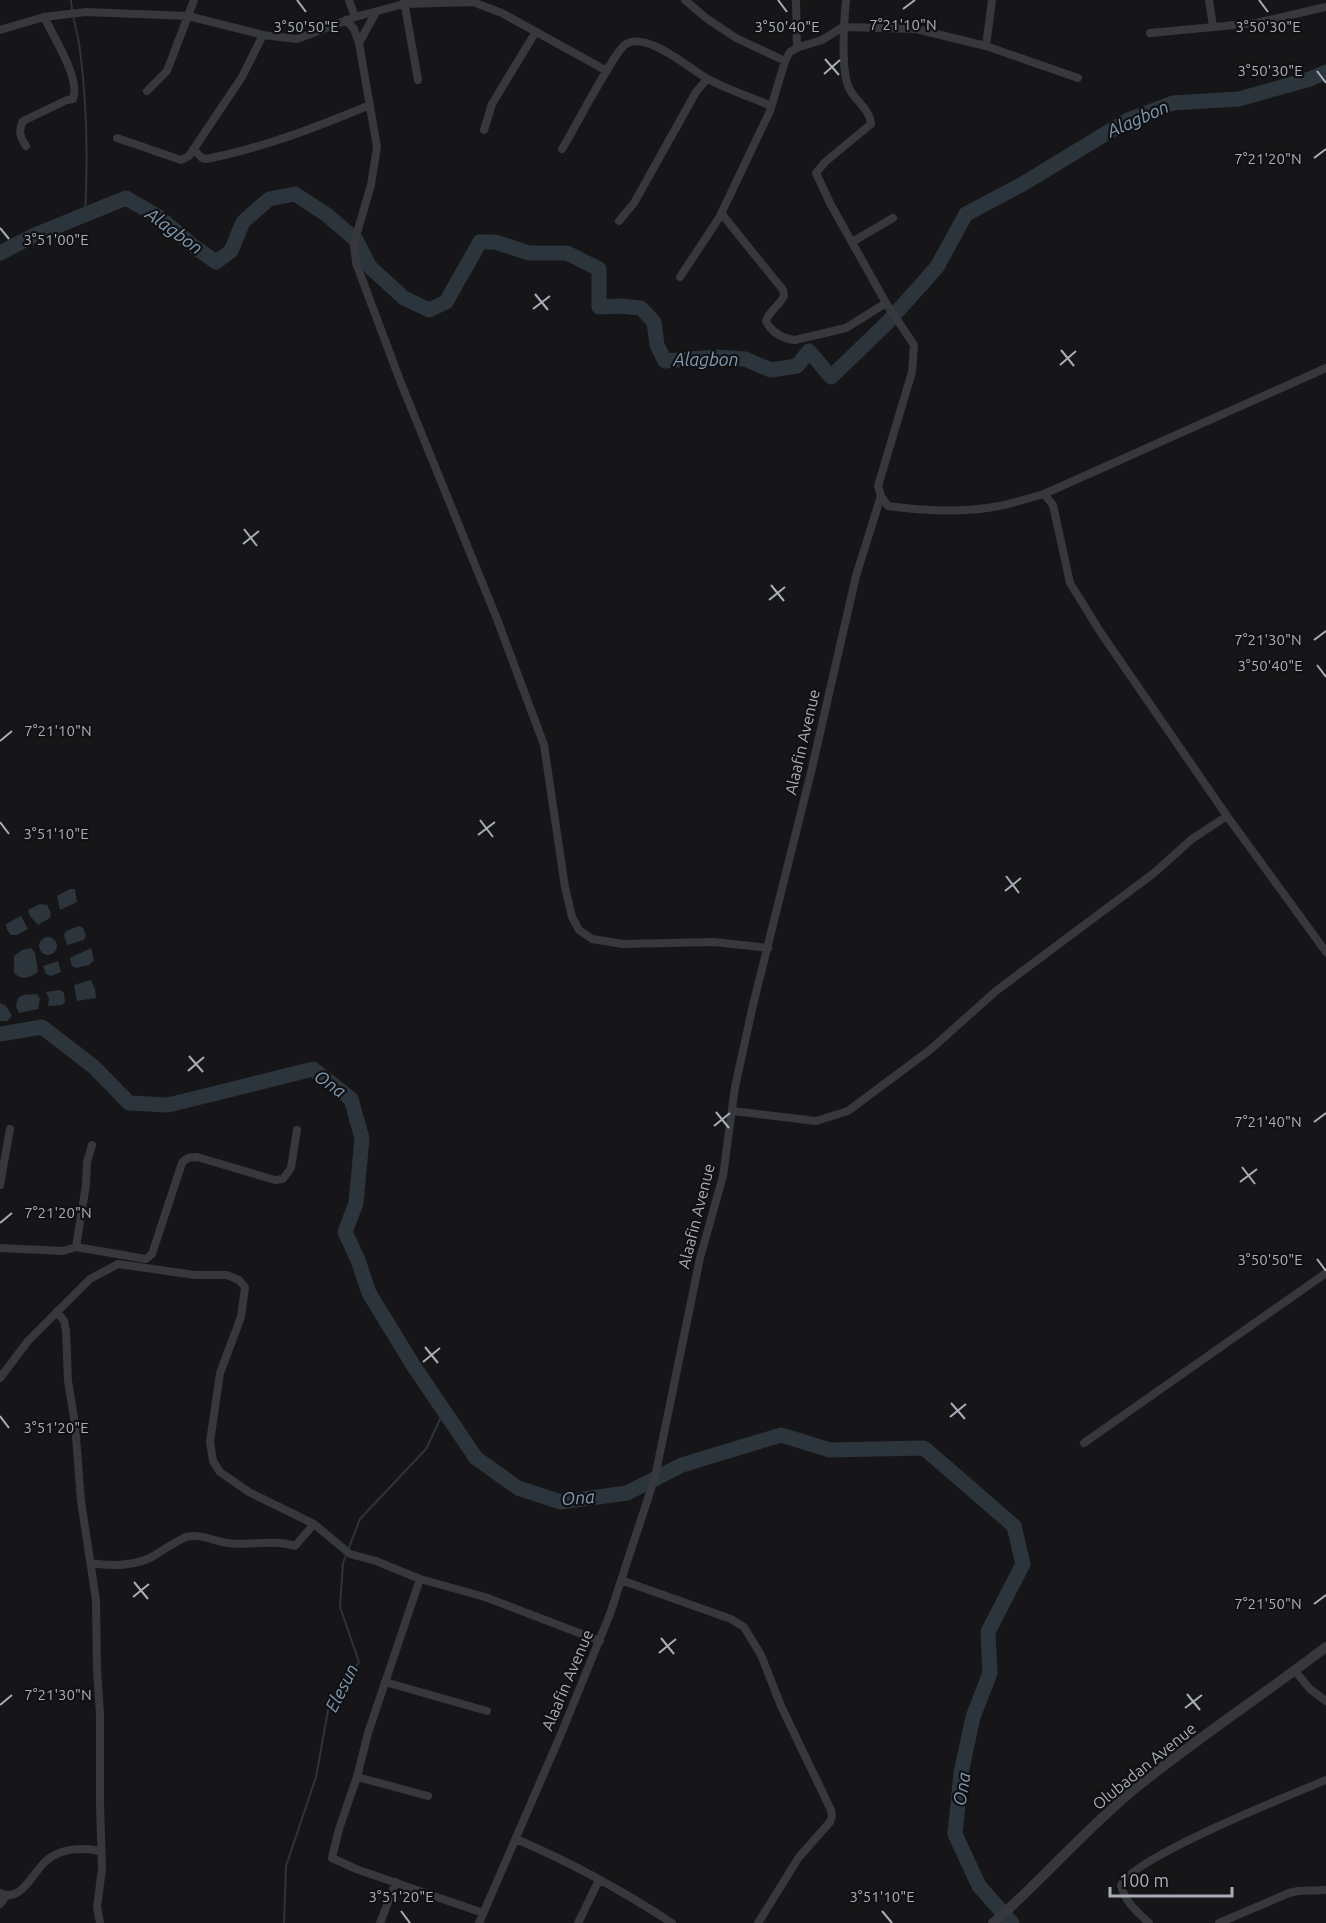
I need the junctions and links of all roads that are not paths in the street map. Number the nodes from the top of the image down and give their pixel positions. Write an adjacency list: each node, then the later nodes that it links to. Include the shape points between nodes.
1 (194, 0): 12 (street)
2 (349, 0): 13 (street)
3 (685, 0): 25 (street, via 736,38)
4 (796, 0): 24 (street)
5 (846, 0): 16 (street)
6 (992, 0): 23 (street)
7 (1209, 0): 17 (street)
8 (473, 1): 9 (street); 19 (street)
9 (404, 2): 11 (street); 29 (street)
10 (1326, 7): 17 (street, via 1256,23)
11 (376, 12): 13 (street); 22 (street)
12 (188, 16): 14 (street, via 86,12); 21 (street); 30 (street, via 167,71)
13 (355, 16): 15 (street)
14 (44, 17): 18 (street); 35 (street, via 68,66 76,93 73,99 23,121 21,138)
15 (346, 20): 21 (street, via 297,39); 22 (street)
16 (843, 27): 23 (street, via 916,29); 24 (street, via 822,40); 41 (street, Alaafin Avenue, via 849,88 872,124 816,173)
17 (1213, 27): 20 (street)
18 (0, 30)
19 (535, 33): 26 (street); 33 (street, via 492,104)
20 (1150, 33)
21 (263, 35): 36 (street, via 242,77)
22 (358, 43): 31 (street)
23 (986, 46): 27 (street)
24 (797, 48): 25 (street)
25 (785, 61): 32 (street)
26 (607, 71): 28 (street, via 624,45 633,41 668,52); 37 (street)
27 (1078, 78)
28 (707, 79): 32 (street); 40 (street, via 634,203)
29 (418, 80)
30 (147, 91)
31 (370, 105): 36 (street, via 309,131 245,151 206,159); 48 (street, via 377,147 371,185 354,243 356,262 544,745 572,917 579,930 592,939 623,944 714,942)
32 (771, 106): 38 (street)
33 (484, 130)
34 (117, 138): 36 (street, via 181,160)
35 (26, 146)
36 (193, 149)
37 (562, 149)
38 (721, 213): 42 (street); 43 (street, via 783,290 784,296 766,321 787,339 846,328)
39 (893, 218): 41 (street)
40 (619, 220)
41 (852, 242): 43 (street, Alaafin Avenue)
42 (680, 277)
43 (888, 306): 46 (street, Alaafin Avenue, via 914,345 915,354 880,476)
44 (1326, 368): 45 (street)
45 (1044, 494): 46 (street, via 998,507 942,510 888,506); 47 (street, via 1053,505 1070,583)
46 (881, 496): 48 (street, Alaafin Avenue, via 856,576)
47 (1227, 816): 49 (street); 50 (street, via 996,991 931,1048 848,1110 816,1121)
48 (768, 948): 50 (street, Alaafin Avenue, via 735,1087)
49 (1326, 952)
50 (733, 1111): 66 (street, Alaafin Avenue, via 723,1176 700,1258 655,1477)
51 (10, 1129): 54 (street)
52 (297, 1130): 57 (street, via 291,1168 283,1179 188,1158 182,1163 152,1254 142,1259)
53 (92, 1145): 55 (street)
54 (0, 1185)
55 (75, 1247): 56 (street, via 63,1251); 57 (street)
56 (0, 1248)
57 (109, 1251): 58 (street)
58 (111, 1268): 60 (street, via 90,1279); 63 (street, via 118,1264 195,1275 227,1275 242,1282 245,1298 241,1317 220,1373 210,1442 213,1461 227,1478 249,1492)
59 (1326, 1273): 62 (street)
60 (57, 1311): 61 (street); 64 (street, via 66,1331 81,1501)
61 (0, 1378)
62 (1084, 1443)
63 (314, 1524): 64 (street, via 295,1546 261,1542 245,1545 188,1536 147,1559 111,1566); 65 (street, via 350,1554)
64 (91, 1563): 77 (street, via 98,1629)
65 (420, 1579): 67 (street, via 485,1597); 70 (street)
66 (621, 1580): 67 (street, Alaafin Avenue); 90 (street, via 744,1627 761,1654 781,1706 829,1803 830,1822 799,1857)
67 (600, 1641): 76 (street, Alaafin Avenue)
68 (1326, 1647): 69 (street, Olubadan Avenue)
69 (1295, 1671): 71 (street); 84 (street, Olubadan Avenue, via 1133,1791)
70 (385, 1682): 72 (street); 73 (street)
71 (1326, 1701)
72 (487, 1711)
73 (357, 1777): 75 (street); 79 (street, via 332,1858)
74 (1326, 1779): 91 (street, via 1168,1851 1129,1875 1121,1885 1122,1891)
75 (428, 1796)
76 (516, 1839): 78 (street); 83 (street, Alaafin Avenue)
77 (100, 1851): 81 (street, via 78,1849 54,1856 18,1893); 85 (street)
78 (599, 1880): 88 (street); 89 (street)
79 (396, 1882): 83 (street); 86 (street)
80 (1326, 1890): 92 (street, via 1289,1893)
81 (3, 1894): 82 (street)
82 (0, 1904)
83 (483, 1913): 87 (street, Alaafin Avenue)
84 (995, 1921)
85 (100, 1923)
86 (380, 1923)
87 (479, 1923)
88 (578, 1923)
89 (672, 1923)
90 (758, 1923)
91 (1149, 1923)
92 (1219, 1923)

